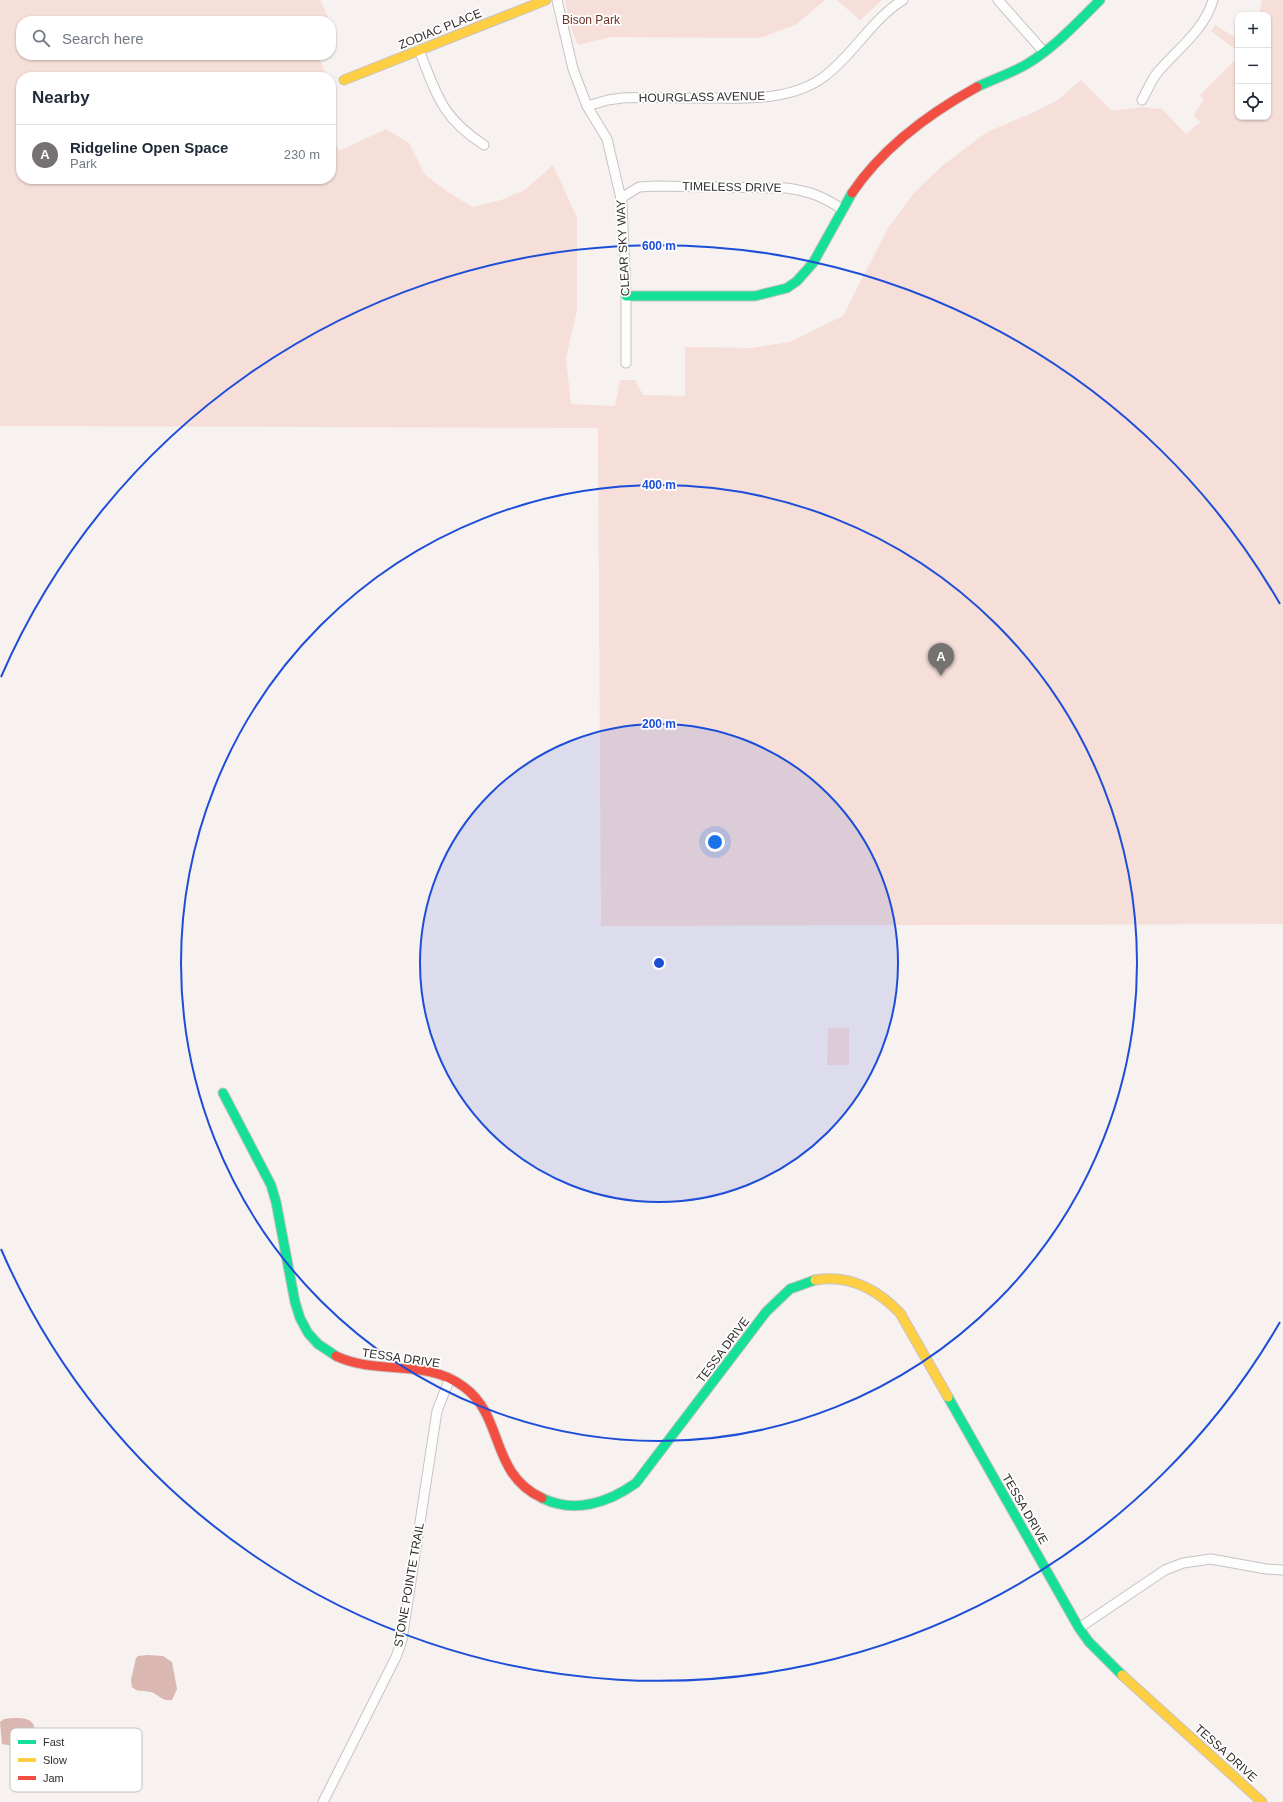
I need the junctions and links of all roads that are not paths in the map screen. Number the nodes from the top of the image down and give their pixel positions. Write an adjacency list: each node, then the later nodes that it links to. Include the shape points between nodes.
1 (546, 0): 7 (street, ZODIAC PLACE)
2 (557, 0): 11 (street, CLEAR SKY WAY, via 573,69)
3 (903, 0): 11 (street, HOURGLASS AVENUE, via 874,25 825,76 793,92 749,98 622,98)
4 (998, 0): 8 (street)
5 (1100, 0): 8 (street)
6 (1213, 0): 10 (street, via 1200,27 1157,73)
7 (420, 50): 9 (street, ZODIAC PLACE); 12 (street, via 446,111 465,133)
8 (1044, 52): 14 (street, via 1026,64 954,100 910,129 874,165)
9 (344, 80)
10 (1142, 100)
11 (587, 106): 13 (street, CLEAR SKY WAY, via 607,139)
12 (484, 145)
13 (621, 198): 14 (street, TIMELESS DRIVE, via 639,187 786,188 817,194); 15 (street, CLEAR SKY WAY)
14 (842, 208): 15 (street, via 808,269 788,288 755,296)
15 (626, 296): 16 (street, CLEAR SKY WAY)
16 (626, 364)
17 (223, 1093): 18 (street, TESSA DRIVE, via 271,1185 296,1304 309,1334 328,1351 351,1362 431,1372)
18 (450, 1378): 20 (street, TESSA DRIVE, via 467,1389 484,1408 506,1465 522,1485 553,1503 570,1507 594,1505 623,1493 641,1478 766,1312 785,1293 815,1280 837,1279 858,1283 886,1298 900,1313); 21 (street, STONE POINTE TRAIL, via 437,1411 402,1640 396,1657)
19 (1283, 1570): 20 (street, via 1211,1559 1183,1563 1160,1574)
20 (1079, 1628): 22 (street, TESSA DRIVE, via 1088,1642 1110,1664)
21 (323, 1802)
22 (1262, 1802)

